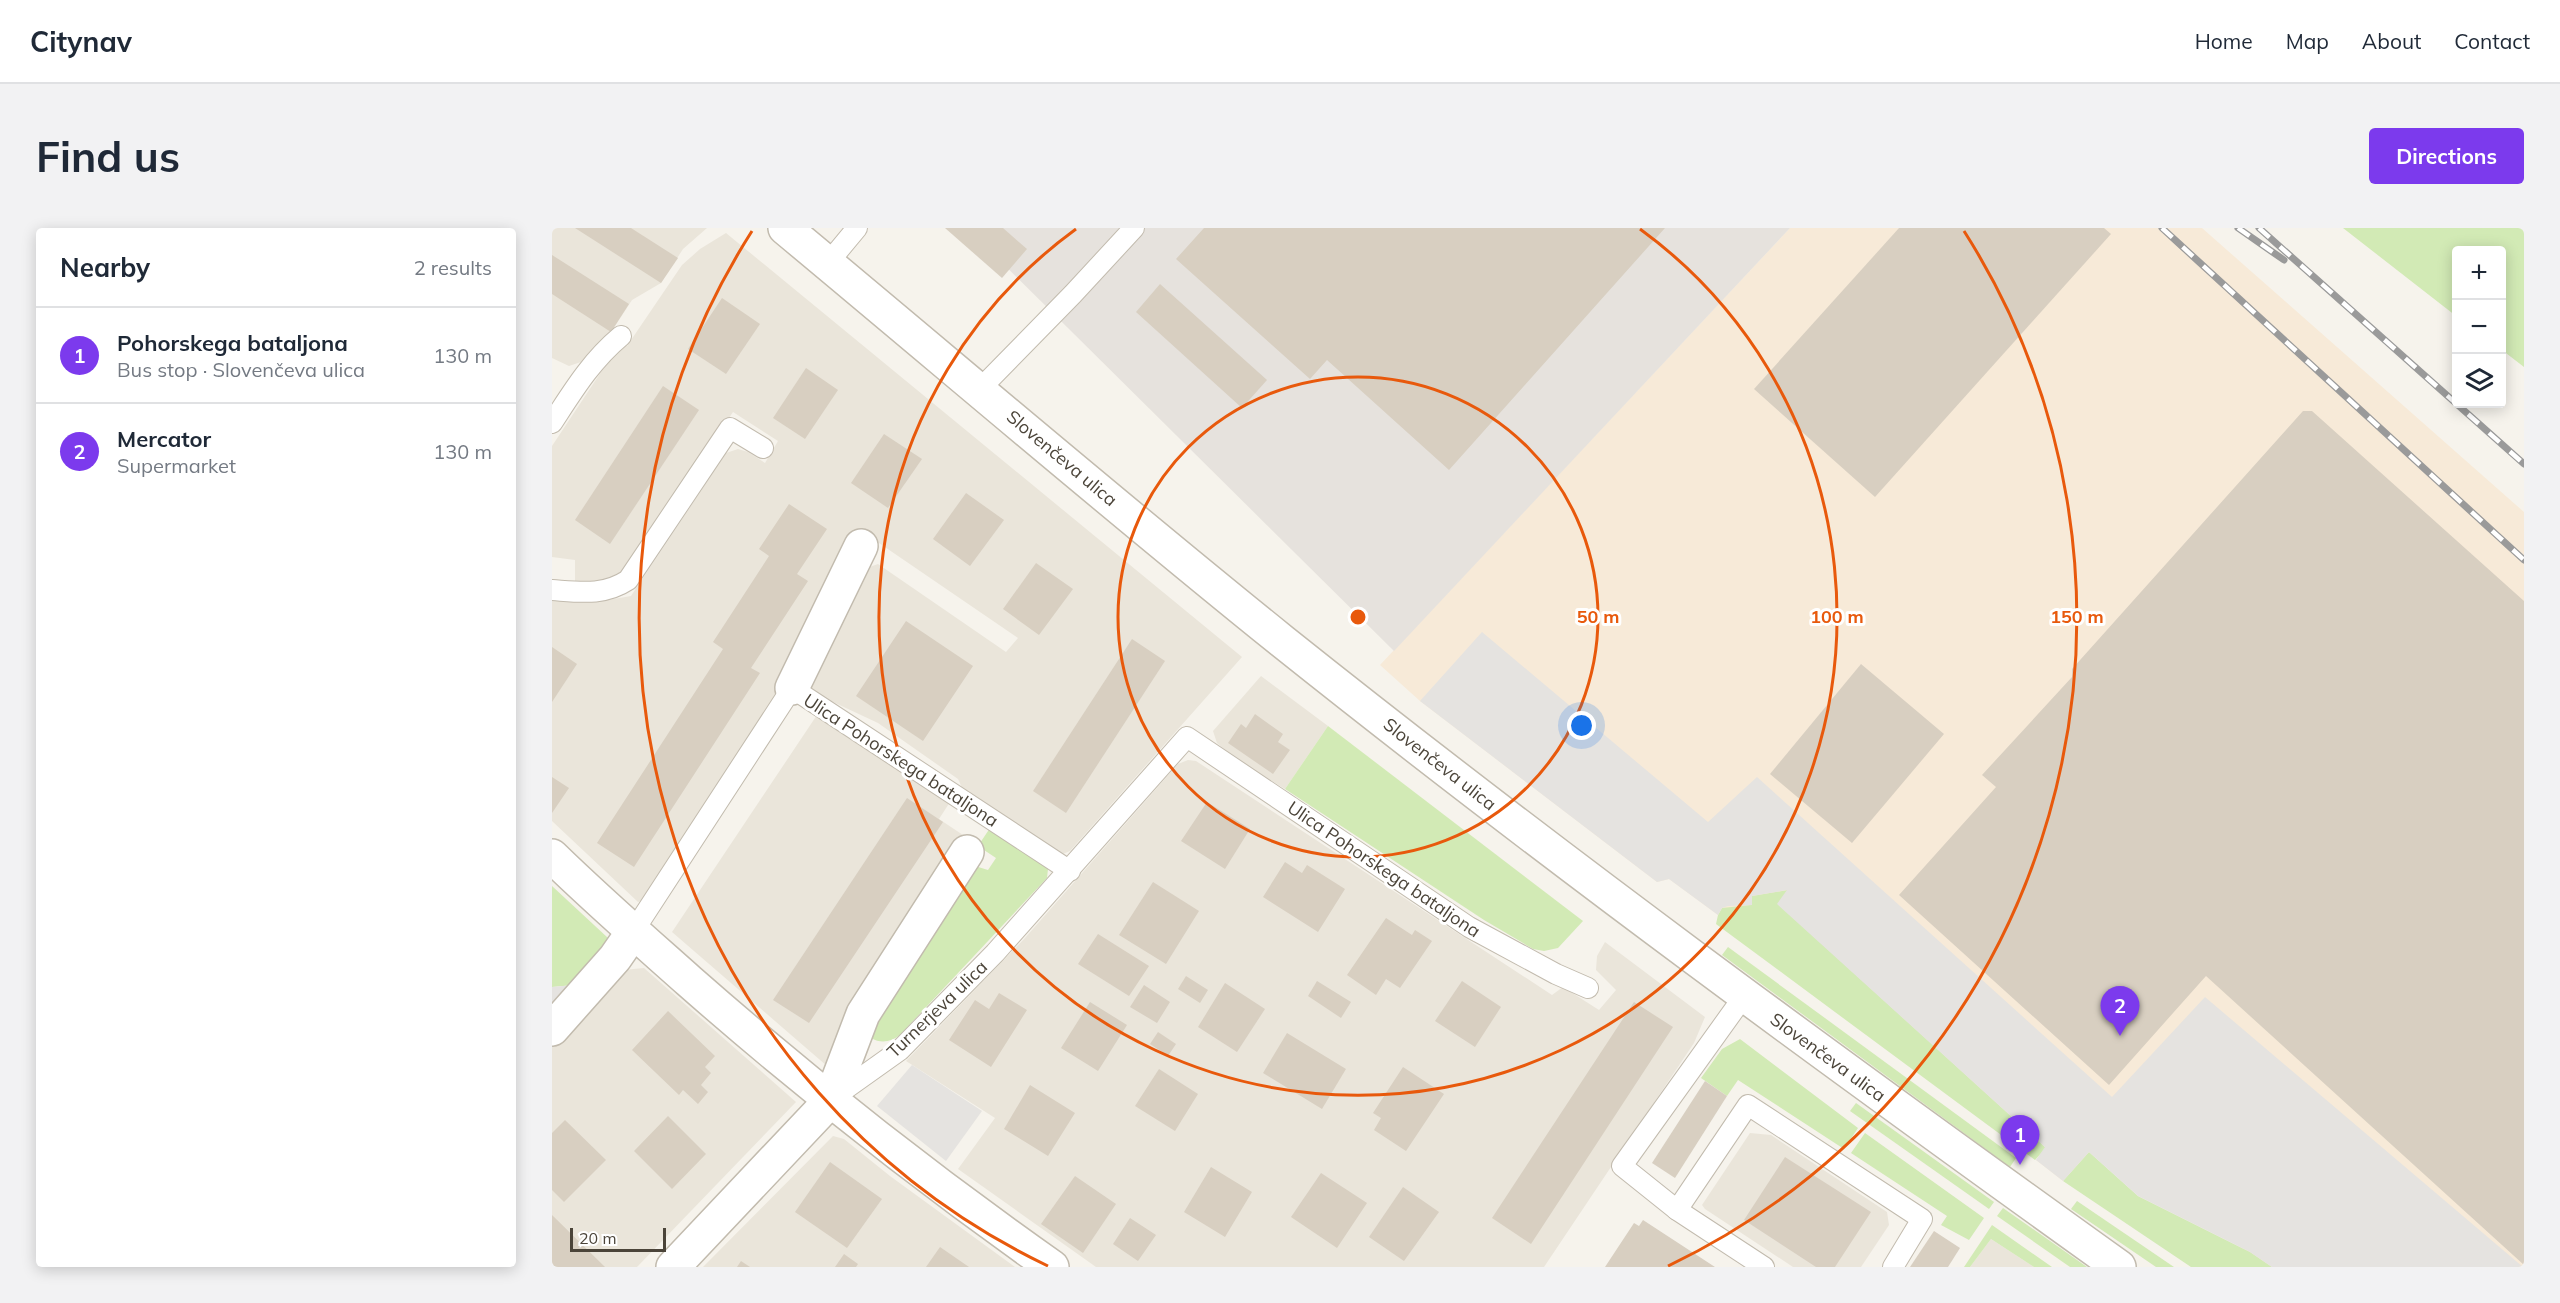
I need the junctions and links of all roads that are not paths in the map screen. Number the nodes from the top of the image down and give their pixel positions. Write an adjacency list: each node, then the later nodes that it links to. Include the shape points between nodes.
1 (786, 228): 4 (street, Slovenčeva ulica)
2 (857, 228): 4 (lane)
3 (1134, 228): 6 (lane)
4 (828, 263): 6 (street, Slovenčeva ulica)
5 (621, 336): 7 (lane, via 584,373)
6 (979, 390): 18 (street, Slovenčeva ulica, via 1288,646)
7 (552, 423)
8 (763, 448): 10 (lane, via 730,428 628,580 598,593)
9 (861, 546): 11 (street, Ulica Pohorskega bataljona)
10 (552, 590)
11 (792, 688): 15 (lane, Ulica Pohorskega bataljona); 16 (lane, Ulica Pohorskega bataljona)
12 (1187, 737): 15 (lane, Turnerjeva ulica); 17 (lane, Ulica Pohorskega bataljona, via 1469,927)
13 (968, 852): 20 (street, via 863,1014)
14 (553, 858): 16 (street)
15 (1070, 871): 20 (lane, Turnerjeva ulica, via 900,1050)
16 (633, 932): 19 (street); 20 (street)
17 (1588, 988)
18 (1744, 996): 21 (lane, via 1622,1166); 26 (street, Slovenčeva ulica)
19 (552, 1029)
20 (830, 1101): 22 (street, Turnerjeva ulica); 23 (street, via 960,1202)
21 (1677, 1210): 24 (lane); 25 (lane, via 1748,1105 1922,1219)
22 (673, 1267)
23 (1052, 1267)
24 (1764, 1267)
25 (1893, 1267)
26 (2119, 1267)

